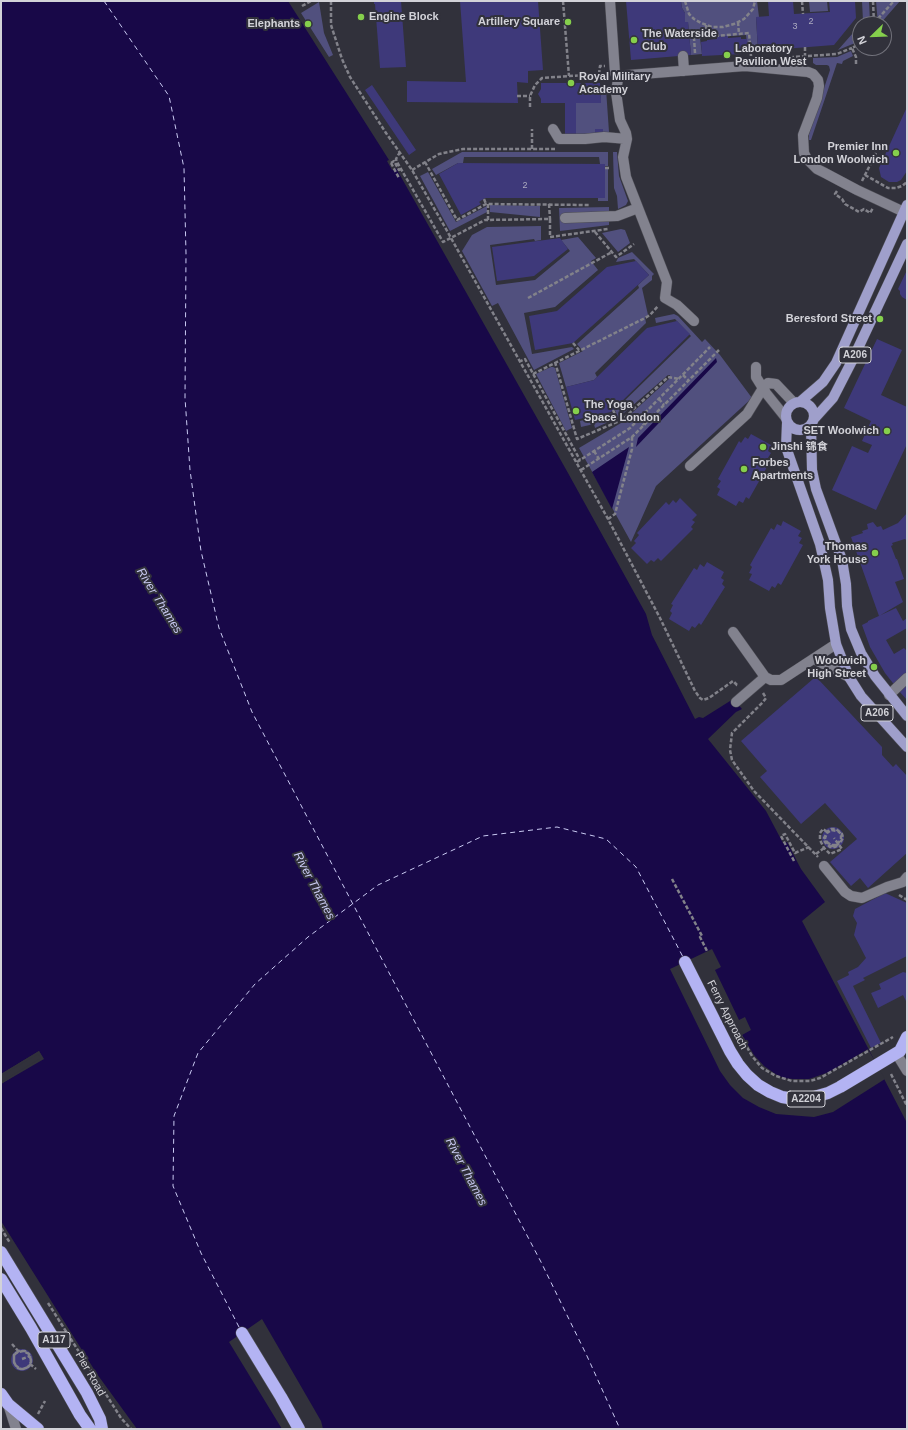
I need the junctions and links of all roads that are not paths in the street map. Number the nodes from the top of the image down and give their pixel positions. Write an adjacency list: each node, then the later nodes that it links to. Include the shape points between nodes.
1 (610, 1): 4 (street, via 615,73)
2 (683, 56): 3 (street)
3 (684, 71): 4 (street, via 629,75); 8 (street, via 745,66 792,69 813,74 819,86 803,135 804,153 807,158 817,169 857,190)
4 (618, 79): 6 (street, via 616,89 620,120)
5 (553, 129): 6 (street, via 560,139)
6 (627, 139): 7 (street, via 624,165)
7 (638, 208): 9 (street, via 616,216); 11 (street, via 667,282 665,298 677,305)
8 (906, 210): 14 (main road, A206, via 836,363 823,382)
9 (565, 218)
10 (907, 244): 16 (main road, A206, via 833,398)
11 (694, 322)
12 (756, 368): 13 (street, via 756,377)
13 (762, 388): 14 (street, via 768,383 776,384); 15 (street); 17 (street, via 747,414)
14 (797, 402): 15 (main road, via 787,409); 16 (main road, via 806,402 813,409)
15 (786, 420): 16 (main road, via 790,426 798,430 803,430); 19 (main road, A206, via 786,447 820,544 828,580)
16 (813, 422): 24 (main road, A206, via 812,470 816,489 842,560 851,629 861,653)
17 (690, 466)
18 (733, 632): 21 (street)
19 (836, 644): 20 (street); 22 (main road, A206)
20 (814, 659): 21 (street, via 781,680); 22 (street)
21 (765, 677): 25 (street)
22 (849, 677): 27 (main road, A206, via 861,696)
23 (907, 678): 24 (street)
24 (889, 695): 26 (main road, A206)
25 (736, 702)
26 (907, 716)
27 (907, 747)
28 (824, 866): 29 (street, via 851,896 862,898)
29 (906, 882)
30 (685, 962): 32 (highway, Ferry Approach / A2204, via 730,1051 747,1075 770,1092 794,1099 818,1096 840,1087)
31 (903, 1036): 32 (highway)
32 (901, 1052): 33 (street)
33 (907, 1071)
34 (1, 1252): 42 (highway, Pier Road / A117, via 87,1393 100,1418)
35 (1, 1279): 41 (highway)
36 (242, 1333): 43 (highway)
37 (1, 1394): 38 (highway)
38 (8, 1404): 39 (highway); 40 (street)
39 (37, 1423)
40 (16, 1429)
41 (90, 1429)
42 (102, 1429)
43 (299, 1429)

